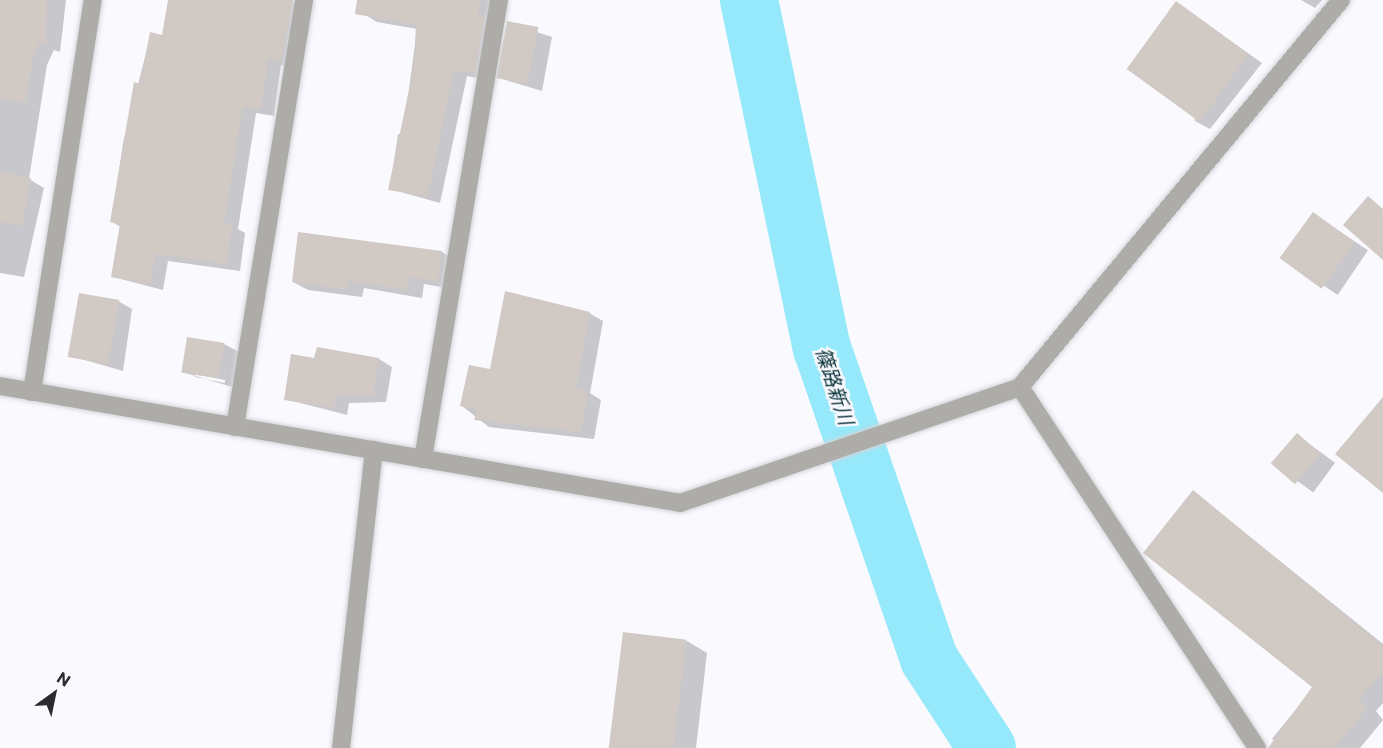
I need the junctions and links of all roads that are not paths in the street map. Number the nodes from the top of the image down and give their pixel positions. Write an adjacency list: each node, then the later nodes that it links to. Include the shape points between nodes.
1 (93, 0): 7 (street)
2 (304, 0): 8 (street)
3 (499, 0): 10 (street)
4 (1341, 0): 6 (street)
5 (0, 386): 7 (street)
6 (1020, 387): 10 (street, via 680,503); 12 (street)
7 (32, 392): 8 (street)
8 (236, 427): 9 (street)
9 (374, 450): 10 (street); 11 (street)
10 (423, 459)
11 (341, 748)
12 (1257, 748)

